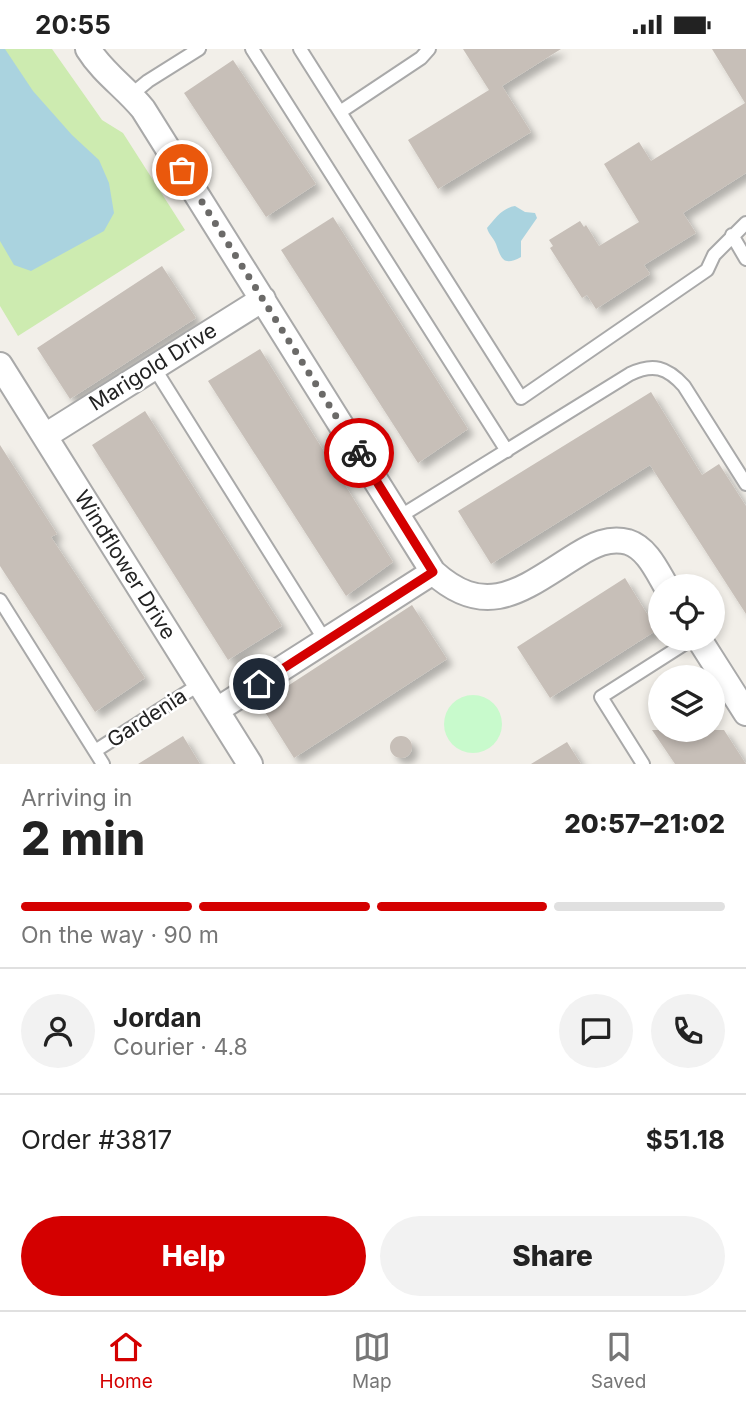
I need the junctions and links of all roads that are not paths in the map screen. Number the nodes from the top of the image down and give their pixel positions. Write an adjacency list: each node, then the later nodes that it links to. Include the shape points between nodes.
1 (88, 49): 6 (street, via 99,66)
2 (199, 49): 6 (lane)
3 (252, 49): 15 (lane)
4 (300, 49): 7 (lane)
5 (429, 49): 7 (lane, via 424,57)
6 (131, 95): 11 (street)
7 (340, 112): 9 (lane, via 521,398 708,270 714,255)
8 (746, 223): 9 (lane)
9 (732, 235): 10 (lane)
10 (746, 259)
11 (263, 299): 13 (street, Marigold Drive); 17 (street)
12 (0, 365): 14 (street, Windflower Drive)
13 (153, 366): 14 (street, Marigold Drive); 21 (lane)
14 (44, 436): 24 (street, Windflower Drive)
15 (507, 451): 16 (lane, via 630,374 644,367 659,367 684,386); 17 (lane)
16 (746, 484)
17 (399, 517): 18 (street)
18 (433, 572): 19 (street, via 451,588 478,597 498,597 529,585 592,545 610,540 630,543 648,557); 21 (street)
19 (659, 574)
20 (0, 600): 27 (lane)
21 (326, 642): 26 (street)
22 (673, 651): 30 (lane, via 601,697)
23 (708, 651): 25 (street)
24 (200, 684): 26 (street, Windflower Drive); 27 (lane, Gardenia)
25 (743, 701)
26 (217, 710): 29 (street, Windflower Drive)
27 (95, 751): 28 (lane)
28 (103, 764)
29 (250, 764)
30 (643, 764)

